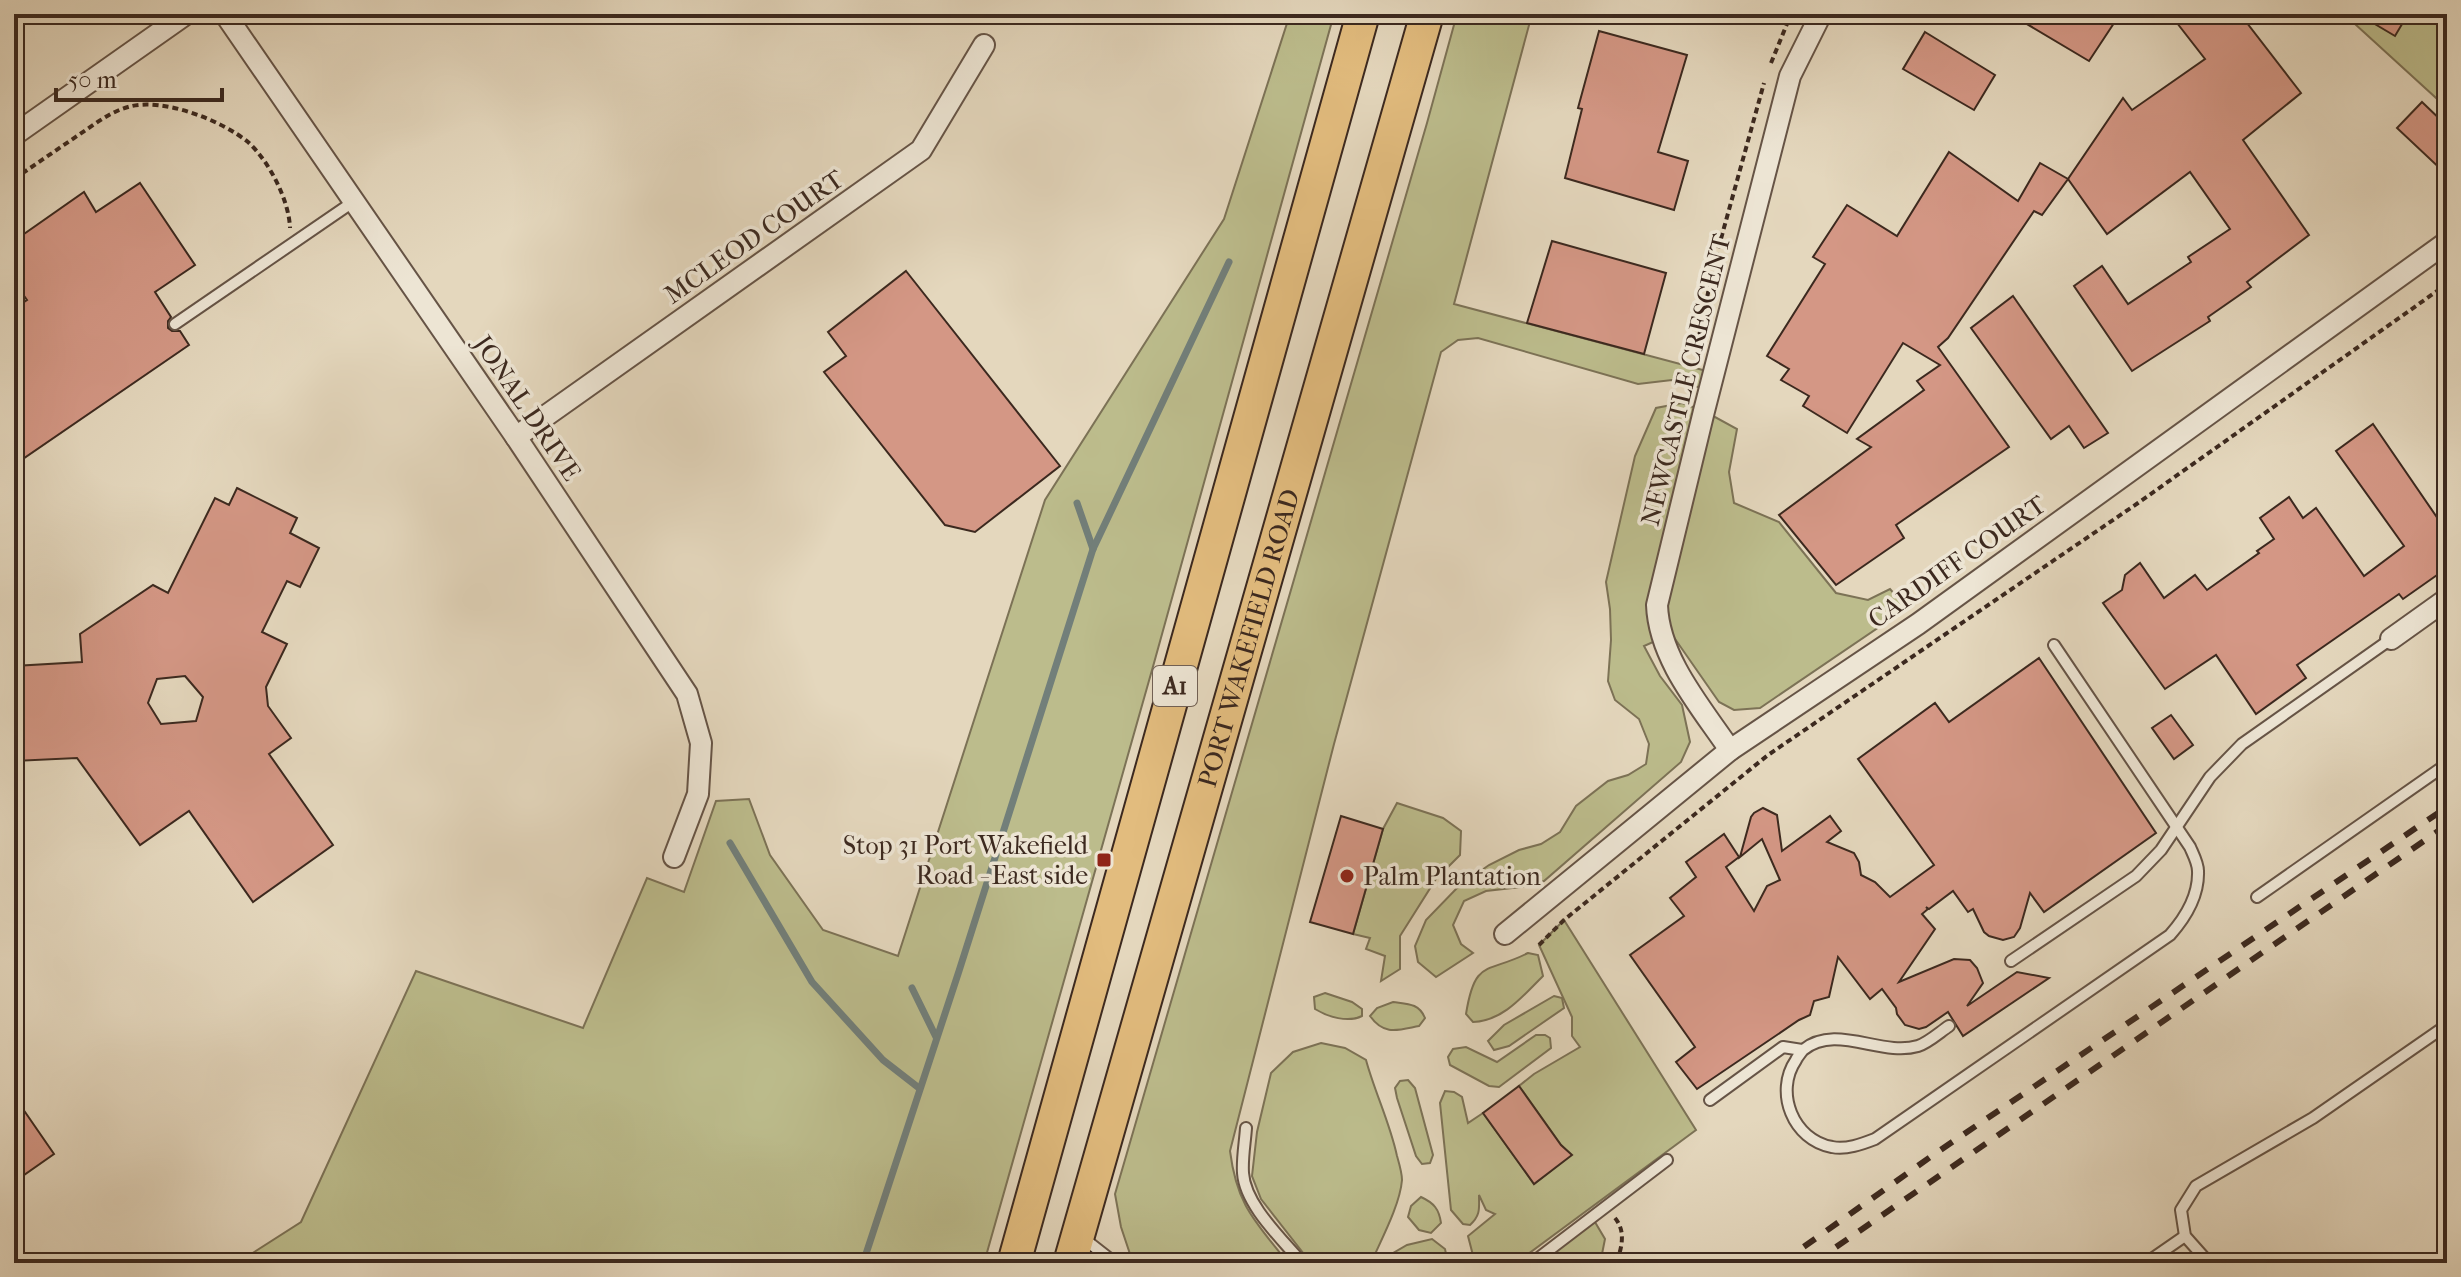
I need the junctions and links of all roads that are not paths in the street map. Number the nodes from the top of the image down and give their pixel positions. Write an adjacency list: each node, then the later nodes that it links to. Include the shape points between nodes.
1 (186, 14): 7 (street)
2 (225, 14): 8 (street, JONAL DRIVE)
3 (1363, 14): 30 (highway, A1)
4 (1427, 14): 29 (highway, PORT WAKEFIELD ROAD / A1)
5 (1821, 14): 15 (street, NEWCASTLE CRESCENT, via 1790,76 1657,605 1662,638 1682,678)
6 (984, 45): 11 (street, MCLEOD COURT, via 921,150)
7 (14, 135)
8 (353, 202): 10 (lane); 11 (street, JONAL DRIVE)
9 (2447, 242): 15 (street, CARDIFF COURT, via 1918,624)
10 (175, 324)
11 (516, 437): 18 (street, JONAL DRIVE, via 687,694 701,743 698,794)
12 (2447, 599): 13 (street)
13 (2391, 639): 17 (lane, via 2242,744 2210,777)
14 (2054, 645): 17 (lane)
15 (1730, 750): 20 (street, CARDIFF COURT)
16 (2447, 764): 19 (lane)
17 (2177, 825): 21 (lane, via 2136,876); 24 (lane, via 2199,869 2185,918 2170,935 1875,1139 1833,1147 1798,1126 1786,1094 1787,1078)
18 (674, 857)
19 (2257, 897)
20 (1505, 934)
21 (2011, 961)
22 (2447, 1025): 28 (lane, via 2313,1118 2196,1186 2181,1210)
23 (1949, 1026): 24 (lane, via 1918,1046 1827,1039)
24 (1802, 1050): 25 (lane, via 1783,1047)
25 (1710, 1100)
26 (1246, 1128): 32 (lane, via 1247,1190)
27 (1667, 1160): 33 (lane)
28 (2185, 1236): 34 (lane); 35 (lane)
29 (1074, 1249): 31 (lane)
30 (1014, 1263)
31 (1115, 1263)
32 (1302, 1263)
33 (1532, 1263)
34 (2146, 1263)
35 (2209, 1263)

